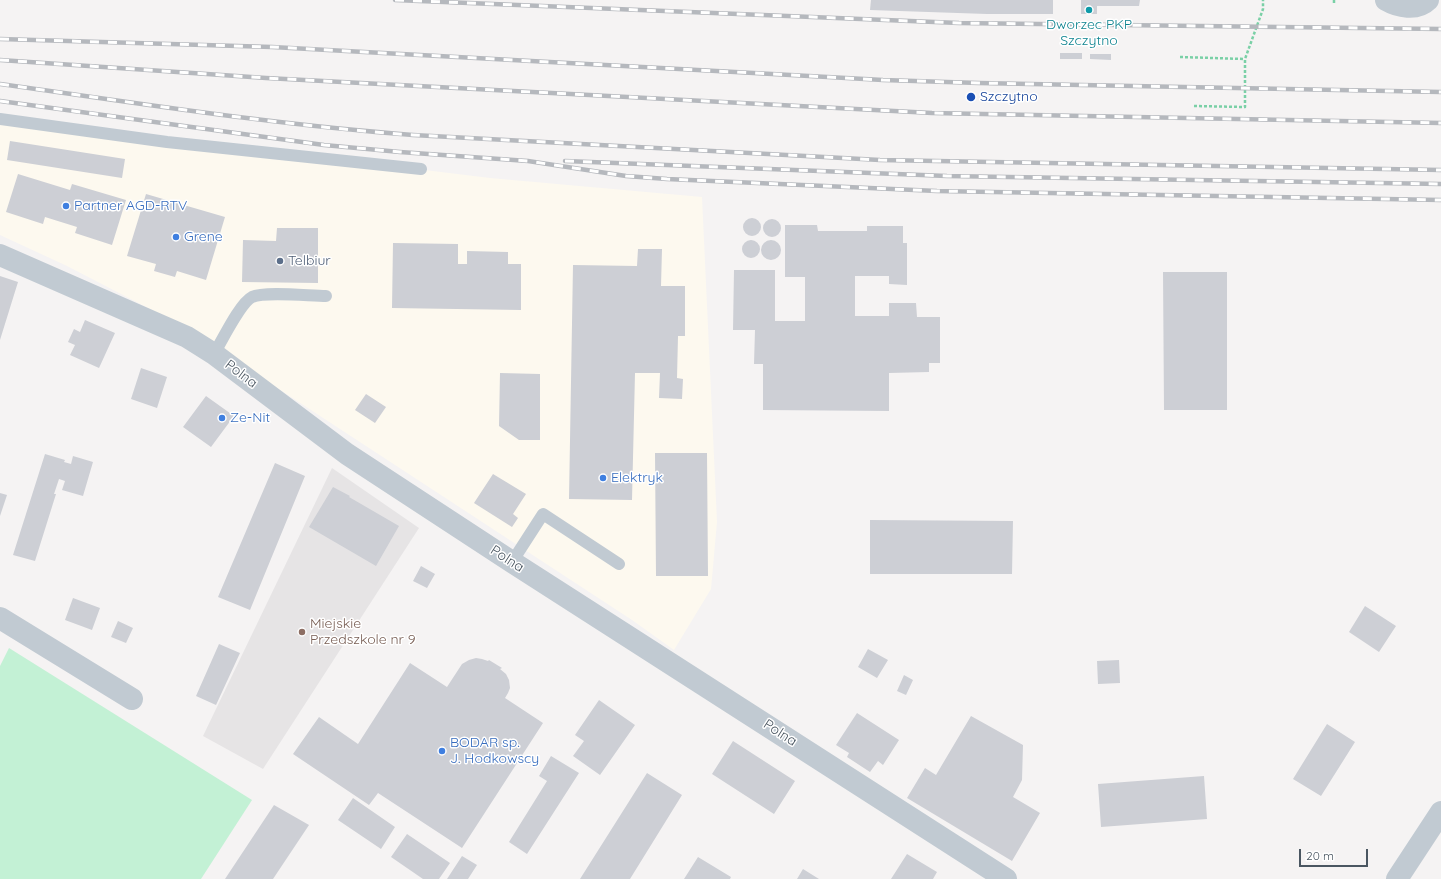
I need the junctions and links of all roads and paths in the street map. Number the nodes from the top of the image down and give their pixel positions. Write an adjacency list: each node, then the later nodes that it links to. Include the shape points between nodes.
1 (1263, 0): 5 (path, via 1263,9)
2 (1386, 0): 3 (street, via 1400,6 1414,7)
3 (1428, 0)
4 (1180, 57): 5 (path)
5 (1245, 58): 6 (path, via 1245,107)
6 (1194, 106)
7 (0, 119): 8 (lane, via 167,142)
8 (421, 169)
9 (0, 255): 11 (street, Polna, via 187,337)
10 (326, 296): 11 (lane, via 263,295 251,298 243,304)
11 (214, 354): 12 (street, Polna, via 347,454)
12 (512, 562): 13 (lane, via 543,514); 17 (street, Polna)
13 (619, 564)
14 (0, 618): 15 (street)
15 (132, 699)
16 (1441, 812): 18 (street)
17 (1006, 879)
18 (1398, 879)

